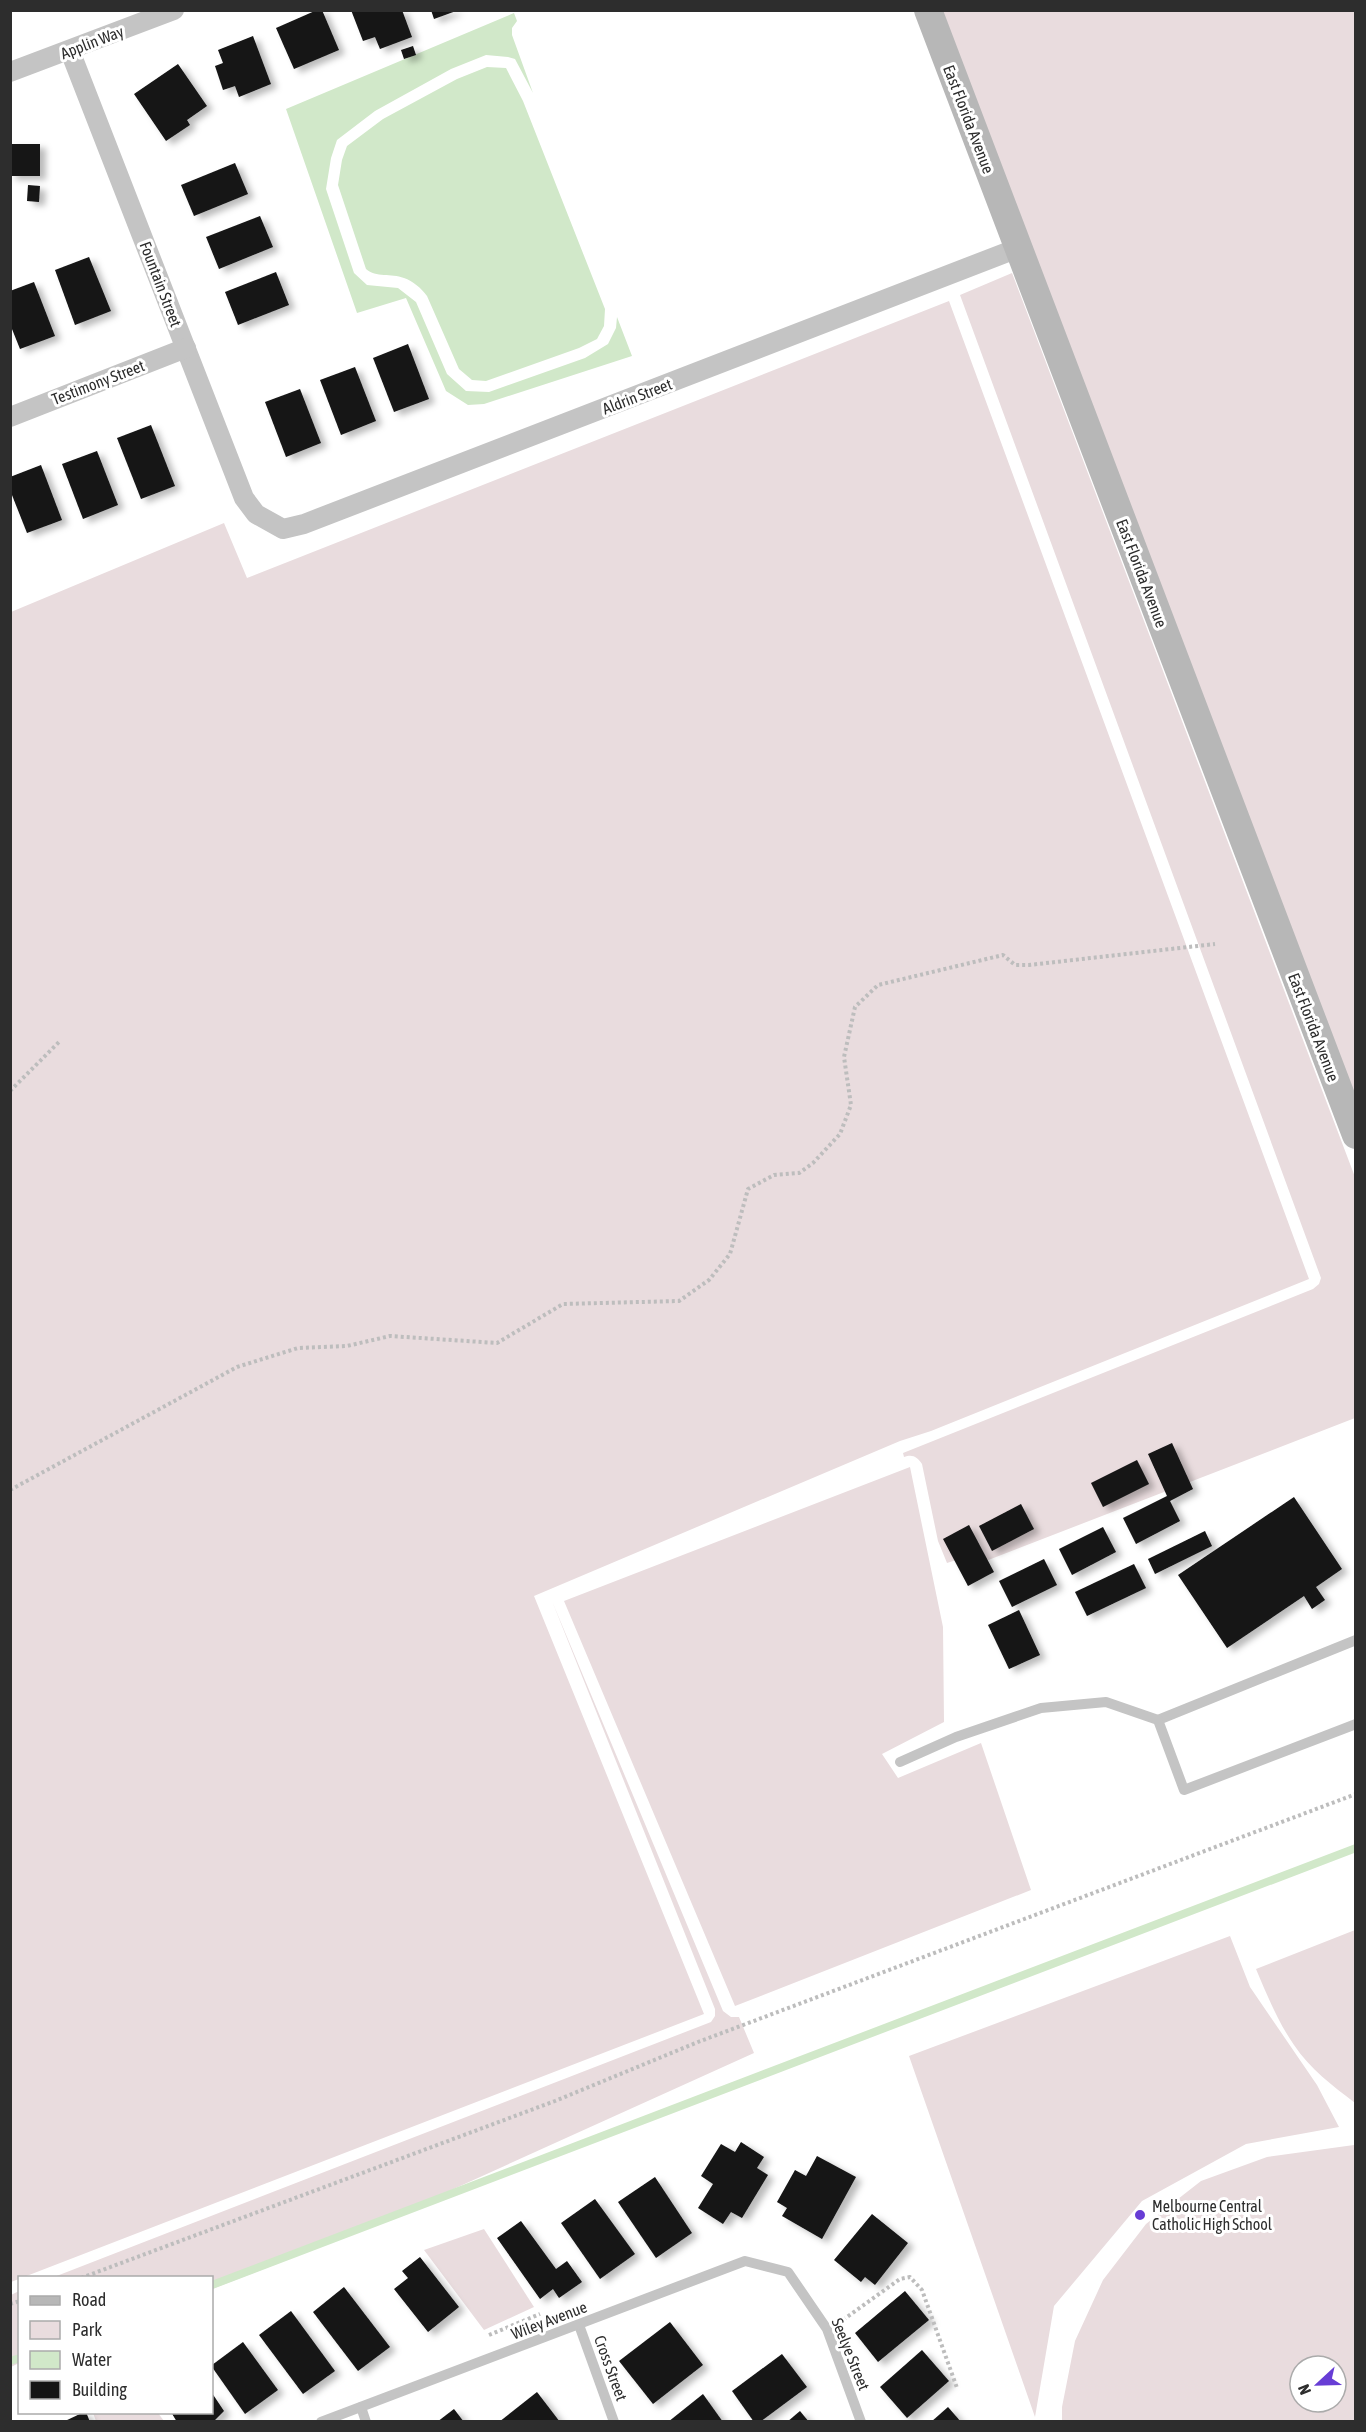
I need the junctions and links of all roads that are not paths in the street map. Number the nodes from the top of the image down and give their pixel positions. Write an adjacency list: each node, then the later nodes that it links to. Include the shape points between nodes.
1 (174, 10): 3 (street, Applin Way)
2 (928, 10): 5 (street, East Florida Avenue)
3 (70, 51): 4 (street, Applin Way); 6 (street, Fountain Street)
4 (10, 72)
5 (1018, 248): 8 (street, Aldrin Street, via 303,524 283,529); 9 (street, East Florida Avenue)
6 (186, 348): 7 (street, Testimony Street); 8 (street, Fountain Street, via 244,498)
7 (10, 417)
8 (256, 514)
9 (1356, 1136)
10 (1356, 1640): 11 (lane)
11 (1158, 1720): 12 (lane, via 1184,1790); 13 (lane, via 1106,1702 1041,1708 956,1737)
12 (1356, 1724)
13 (900, 1762)
14 (788, 2271): 15 (lane, Wiley Avenue, via 745,2261); 20 (lane, Seelye Street, via 827,2329)
15 (579, 2325): 16 (lane, Wiley Avenue); 19 (lane, Cross Street)
16 (361, 2406): 17 (lane, Wiley Avenue); 18 (lane)
17 (321, 2421)
18 (366, 2421)
19 (614, 2421)
20 (861, 2421)

